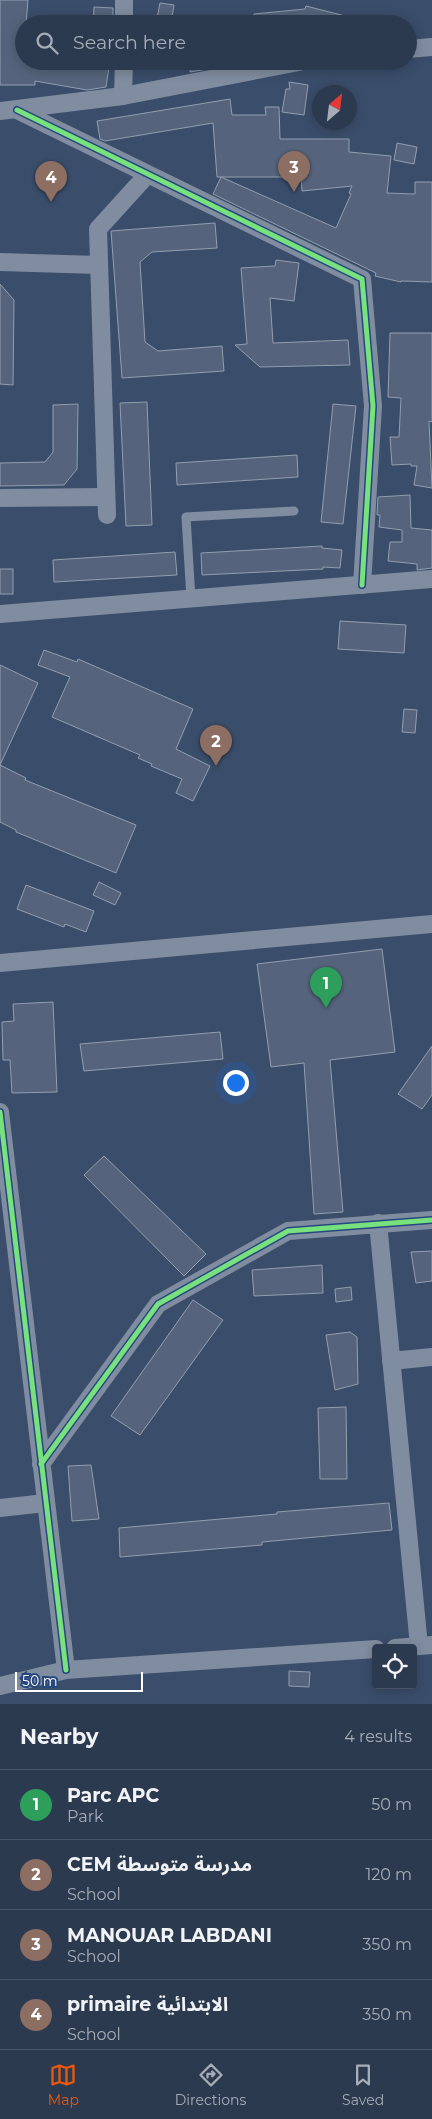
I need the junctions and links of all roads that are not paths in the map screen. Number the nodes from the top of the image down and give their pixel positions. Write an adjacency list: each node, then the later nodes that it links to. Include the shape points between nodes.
1 (124, 0): 2 (street)
2 (124, 15)
3 (432, 47): 4 (street)
4 (417, 48)
5 (124, 70): 7 (street)
6 (257, 70): 7 (street)
7 (123, 96): 8 (street)
8 (8, 111): 9 (street)
9 (146, 175): 11 (street, via 98,229); 15 (street, via 362,279 373,406)
10 (0, 262): 11 (street)
11 (98, 265): 12 (street, via 106,506)
12 (0, 498)
13 (294, 510): 16 (lane, via 186,517)
14 (432, 579): 15 (street)
15 (362, 585): 16 (street)
16 (191, 599): 17 (street)
17 (0, 614)
18 (432, 924): 19 (street)
19 (0, 963)
20 (0, 1112): 25 (street)
21 (432, 1220): 22 (street)
22 (378, 1223): 24 (street); 25 (street, via 288,1231 158,1304)
23 (432, 1357): 24 (street)
24 (392, 1360): 28 (street)
25 (41, 1464): 26 (street)
26 (45, 1503): 27 (street); 30 (street)
27 (0, 1508)
28 (425, 1646)
29 (372, 1649): 30 (street)
30 (66, 1670): 31 (street)
31 (0, 1686)

